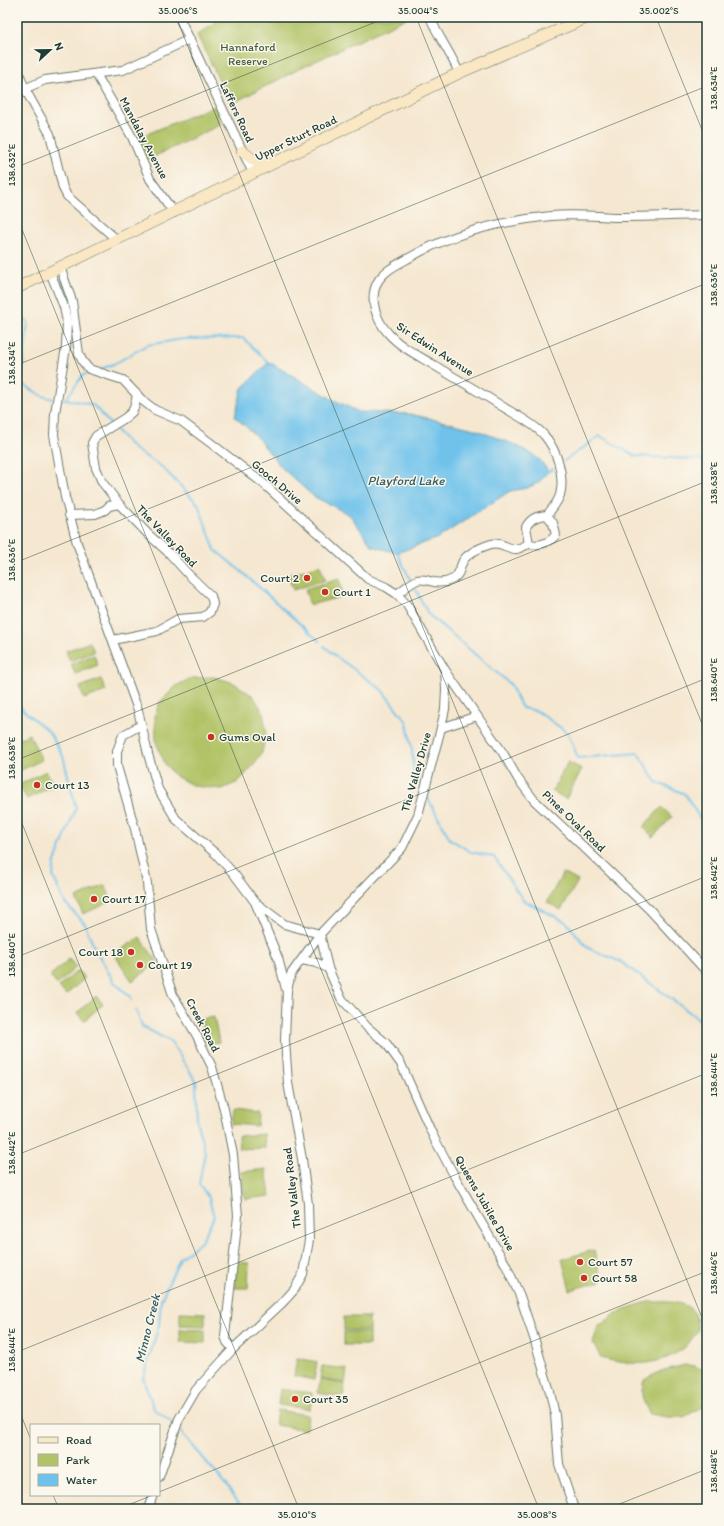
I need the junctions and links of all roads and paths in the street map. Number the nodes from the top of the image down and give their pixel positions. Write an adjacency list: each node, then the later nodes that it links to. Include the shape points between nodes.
1 (179, 17): 4 (street, Laffers Road)
2 (430, 17): 6 (street)
3 (588, 17): 6 (main road, Upper Sturt Road)
4 (190, 39): 7 (street, via 123,70); 9 (street, Laffers Road)
5 (17, 68): 8 (street)
6 (459, 73): 10 (main road, Upper Sturt Road)
7 (96, 74): 8 (street, via 45,80); 12 (street, Mandalay Avenue, via 132,137 150,179)
8 (21, 91): 14 (street, via 50,134 67,196)
9 (242, 151): 10 (main road, via 254,161 263,164); 11 (street, Laffers Road)
10 (273, 163): 11 (main road, Upper Sturt Road)
11 (253, 173): 12 (main road, Upper Sturt Road)
12 (174, 212): 14 (main road, Upper Sturt Road)
13 (707, 215): 20 (street, Sir Edwin Avenue, via 552,216 523,220 461,234 439,242 387,271 377,282 373,302 377,317 387,333 421,357 522,418 544,435 558,464 562,481 559,497)
14 (116, 239): 15 (main road, Upper Sturt Road)
15 (55, 269): 16 (main road, Upper Sturt Road); 17 (street, Gooch Drive, via 72,301 77,344 83,362 89,369 123,380); 19 (street, The Valley Road, via 67,322 54,430)
16 (20, 283)
17 (137, 394): 18 (street, The Valley Road, via 132,412 106,428 92,443 96,468 102,482); 22 (street, Gooch Drive, via 155,410 181,421 264,484 368,579)
18 (119, 504): 19 (street, via 95,514); 23 (street, The Valley Road, via 211,596 213,604 210,612 203,617 178,619 157,631)
19 (69, 515): 23 (street, The Valley Road)
20 (547, 515): 21 (street, via 530,520 526,527); 21 (street, via 553,523 556,535 543,544)
21 (529, 544): 22 (street, via 518,549 493,543 470,554 463,561 461,571 454,579 440,583 416,581)
22 (397, 594): 24 (street, The Valley Drive, via 407,605)
23 (113, 640): 26 (street, The Valley Road)
24 (445, 670): 25 (street, Pines Oval Road); 27 (street, The Valley Drive, via 445,709)
25 (477, 716): 27 (street); 32 (street, Pines Oval Road, via 534,800 644,904)
26 (141, 725): 28 (street, The Valley Road, via 158,789 176,819 216,854); 34 (street, Creek Road, via 123,735 117,751 117,766 147,883 151,929 173,995 212,1067 224,1108 233,1155 238,1216 225,1336)
27 (441, 728): 29 (street, The Valley Drive, via 418,814 402,848)
28 (255, 902): 29 (street, The Valley Road, via 284,924); 33 (street, The Valley Road, via 278,958)
29 (320, 934): 30 (street, The Valley Road); 31 (street, Queens Jubilee Drive)
30 (302, 960): 31 (street); 33 (street, The Valley Road, via 291,974)
31 (328, 968): 38 (street, Queens Jubilee Drive, via 341,998 367,1027 386,1043 401,1064 455,1177 506,1265 520,1296 546,1375 555,1415 559,1464)
32 (707, 972)
33 (287, 990): 34 (street, The Valley Road, via 284,1040 288,1083 308,1204 308,1246 303,1274 294,1290)
34 (233, 1349): 35 (street, The Valley Road, via 196,1390 179,1419)
35 (160, 1474)
36 (153, 1496): 37 (street)
37 (148, 1509)
38 (574, 1509)

